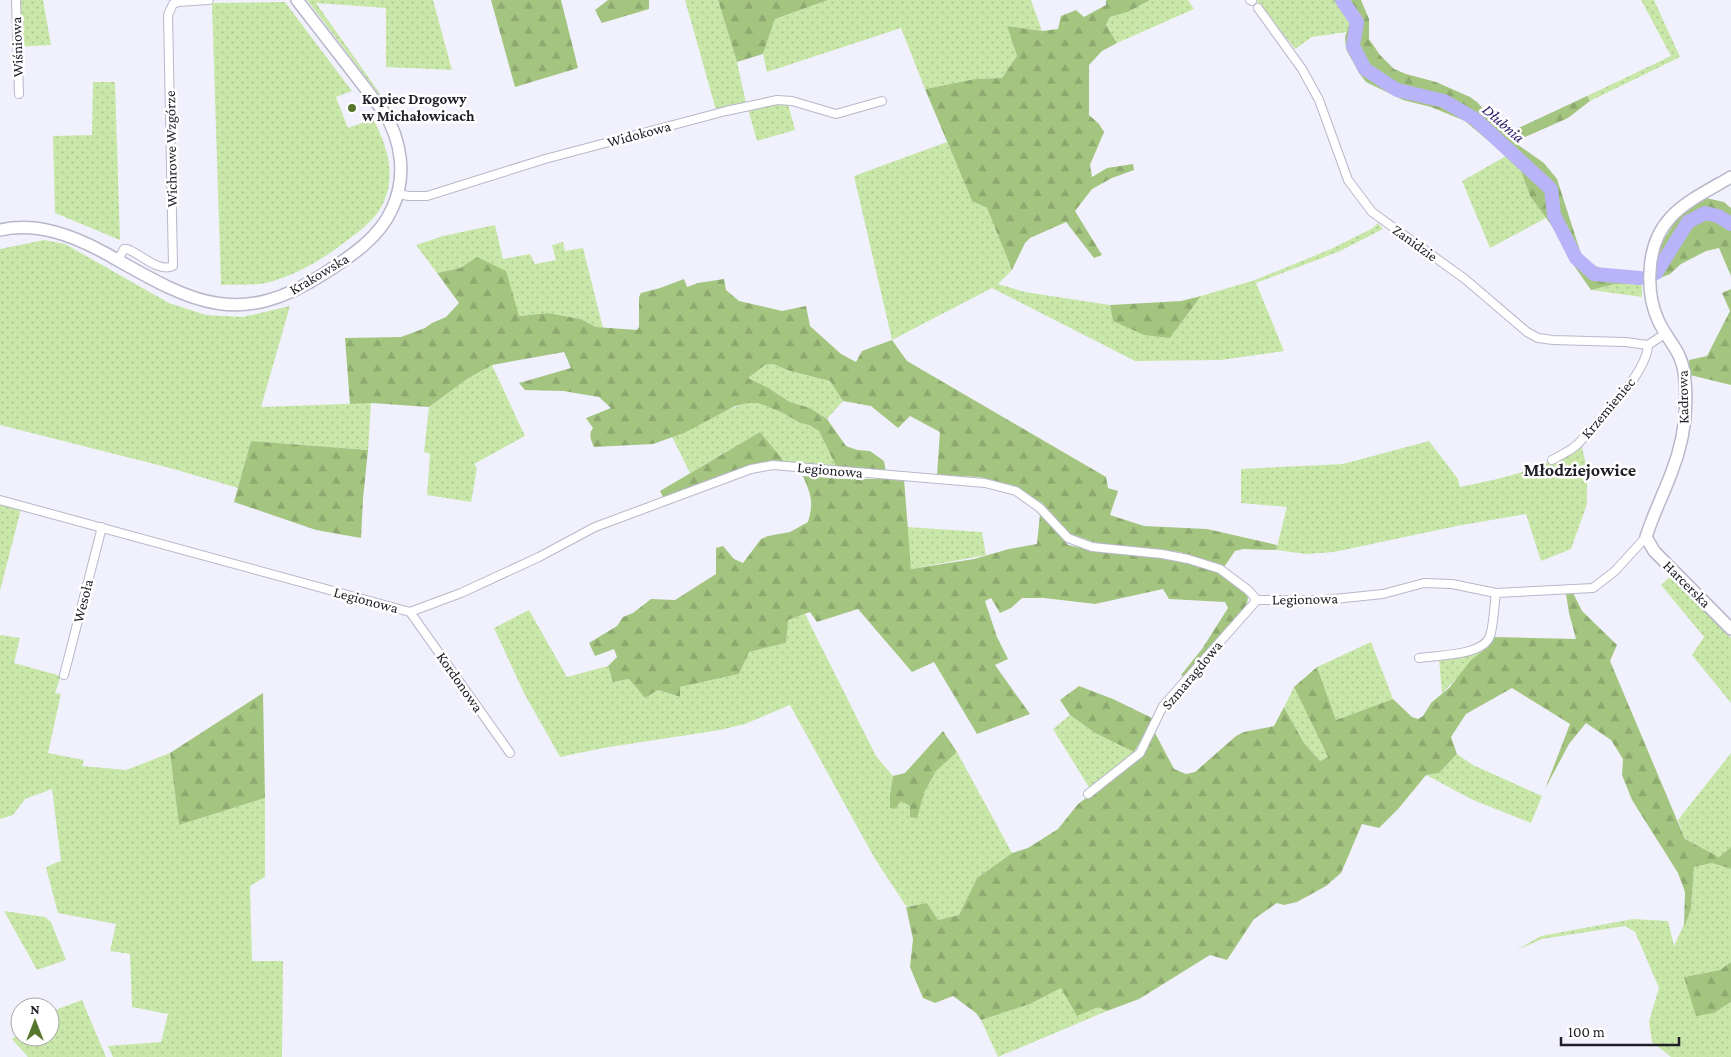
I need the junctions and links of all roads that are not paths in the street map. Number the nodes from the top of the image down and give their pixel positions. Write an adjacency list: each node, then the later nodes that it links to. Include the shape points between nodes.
1 (16, 0): 5 (street, Wiśniowa)
2 (209, 0): 10 (street, Wichrowe Wzgórze, via 178,2 173,4 168,14 172,266 160,266 127,249)
3 (297, 0): 8 (main road, Krakowska, via 388,120 400,151)
4 (1258, 8): 12 (street, Zanidzie, via 1302,69 1319,100 1348,180 1372,212 1465,279 1538,338)
5 (19, 94)
6 (882, 101): 8 (street, Widokowa, via 836,114 777,100 545,159 427,196)
7 (1731, 177): 11 (main road, Kadrowa, via 1674,212 1653,244 1649,282 1652,305)
8 (398, 194): 10 (main road, Krakowska, via 384,224 360,249 309,282 271,300 238,304 201,300 169,289)
9 (0, 230): 10 (main road, Krakowska, via 46,229 78,239)
10 (118, 260)
11 (1666, 333): 12 (street); 16 (main road, Kadrowa, via 1682,359 1686,410 1679,450)
12 (1648, 345): 13 (street, Krzemieniec, via 1648,352 1629,386 1578,444)
13 (1552, 460)
14 (0, 500): 15 (street, Legionowa)
15 (102, 527): 19 (street, Legionowa); 22 (street, Wesoła)
16 (1646, 537): 17 (street, Legionowa, via 1615,571 1593,588); 20 (main road, Harcerska, via 1654,551)
17 (1496, 593): 18 (street, Legionowa, via 1452,584 1424,583 1384,594 1332,599); 21 (street, via 1490,637 1482,647)
18 (1257, 600): 19 (street, Legionowa, via 1220,569 1162,554 1092,547 1068,538 1040,508 1016,491 986,483 773,466 750,469 595,528 461,593); 24 (street, Szmaragdowa, via 1163,706 1140,753)
19 (410, 612): 23 (street, Kordonowa)
20 (1731, 629)
21 (1419, 658)
22 (64, 675)
23 (510, 753)
24 (1088, 794)

